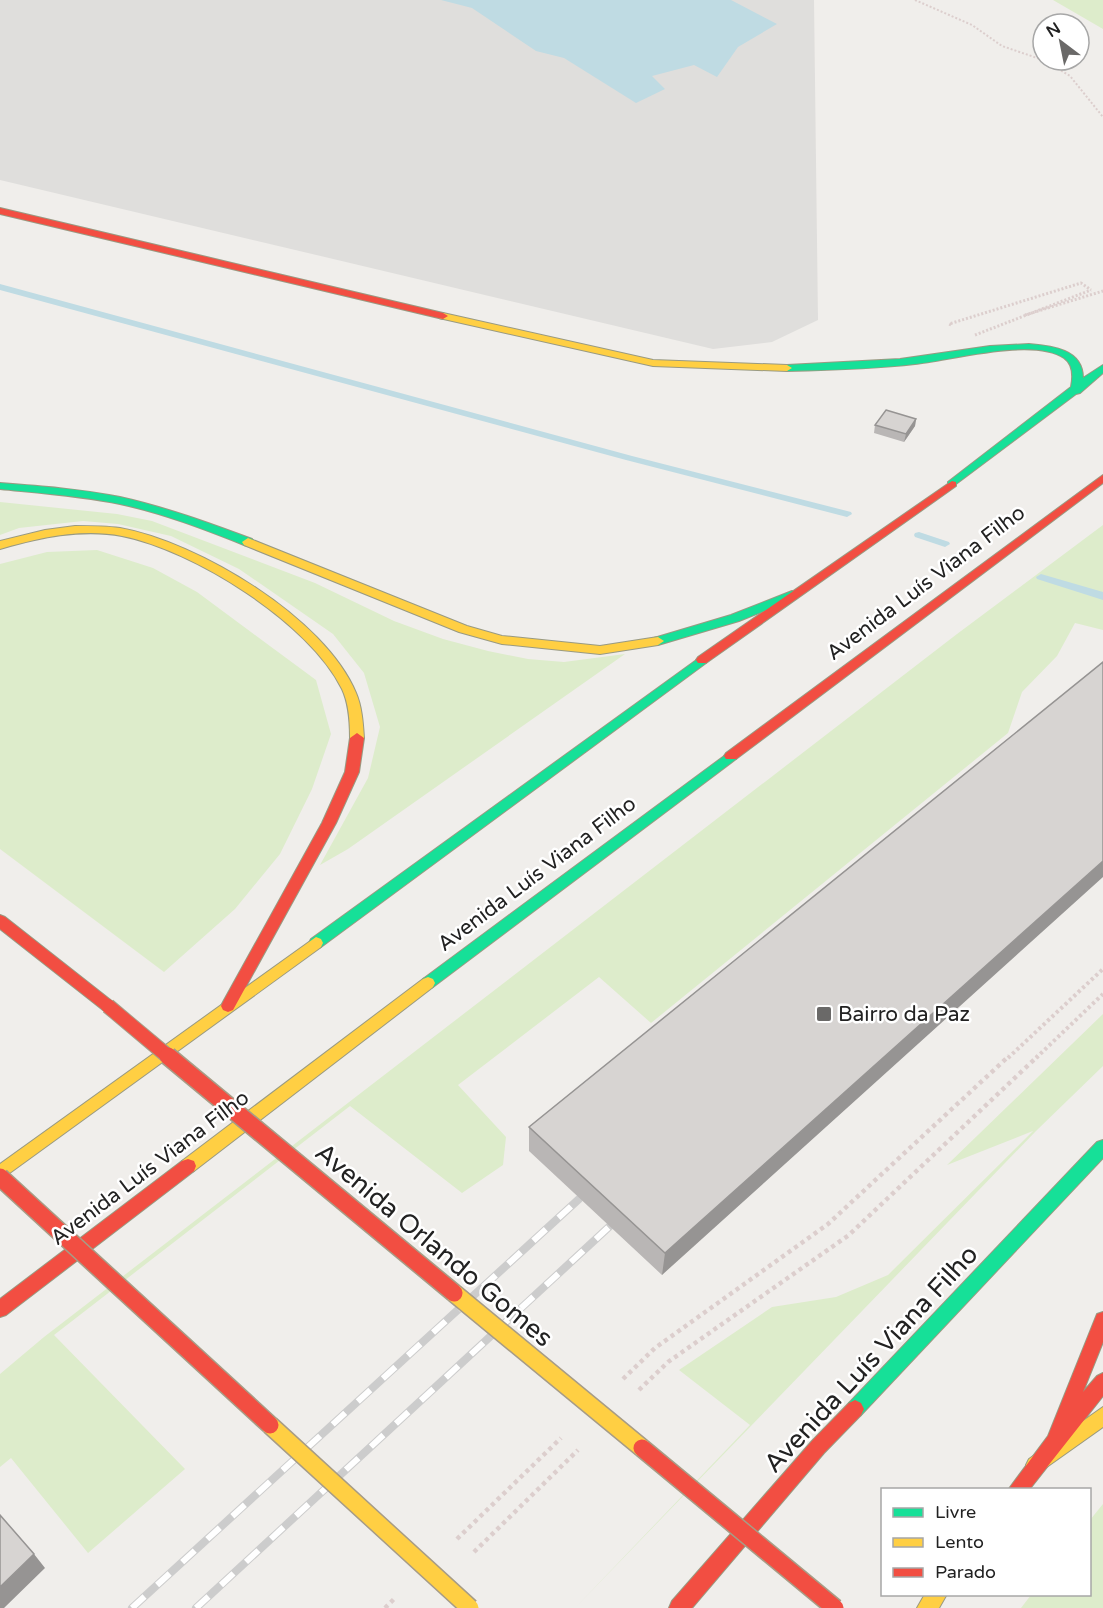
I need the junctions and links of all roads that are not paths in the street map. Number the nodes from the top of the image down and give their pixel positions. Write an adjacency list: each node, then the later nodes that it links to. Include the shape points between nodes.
1 (0, 211): 3 (main road, via 653,363 773,369 848,366 1028,346 1063,353 1076,364)
2 (1103, 368): 3 (main road)
3 (1076, 391): 7 (main road, via 931,500)
4 (1103, 478): 12 (main road, Avenida Luís Viana Filho, via 484,940)
5 (0, 486): 7 (main road, via 136,504 200,523 463,629 512,642 600,650 654,642 735,618)
6 (0, 545): 9 (main road, via 28,536 90,529 138,536 198,560 270,604 328,656 347,686 356,719 354,764 313,856)
7 (797, 591): 9 (main road)
8 (0, 921): 22 (main road, Avenida Orlando Gomes, bridge)
9 (228, 1006): 11 (main road)
10 (1103, 1147): 21 (main road, Avenida Luís Viana Filho, via 818,1447)
11 (0, 1175): 20 (main road, bridge)
12 (0, 1309)
13 (1103, 1320): 16 (main road)
14 (1103, 1382): 16 (main road)
15 (1103, 1416): 17 (main road)
16 (1055, 1442): 17 (main road)
17 (1035, 1465): 18 (main road)
18 (1018, 1488)
19 (936, 1596): 23 (main road)
20 (470, 1608)
21 (679, 1608)
22 (835, 1608)
23 (927, 1608)

